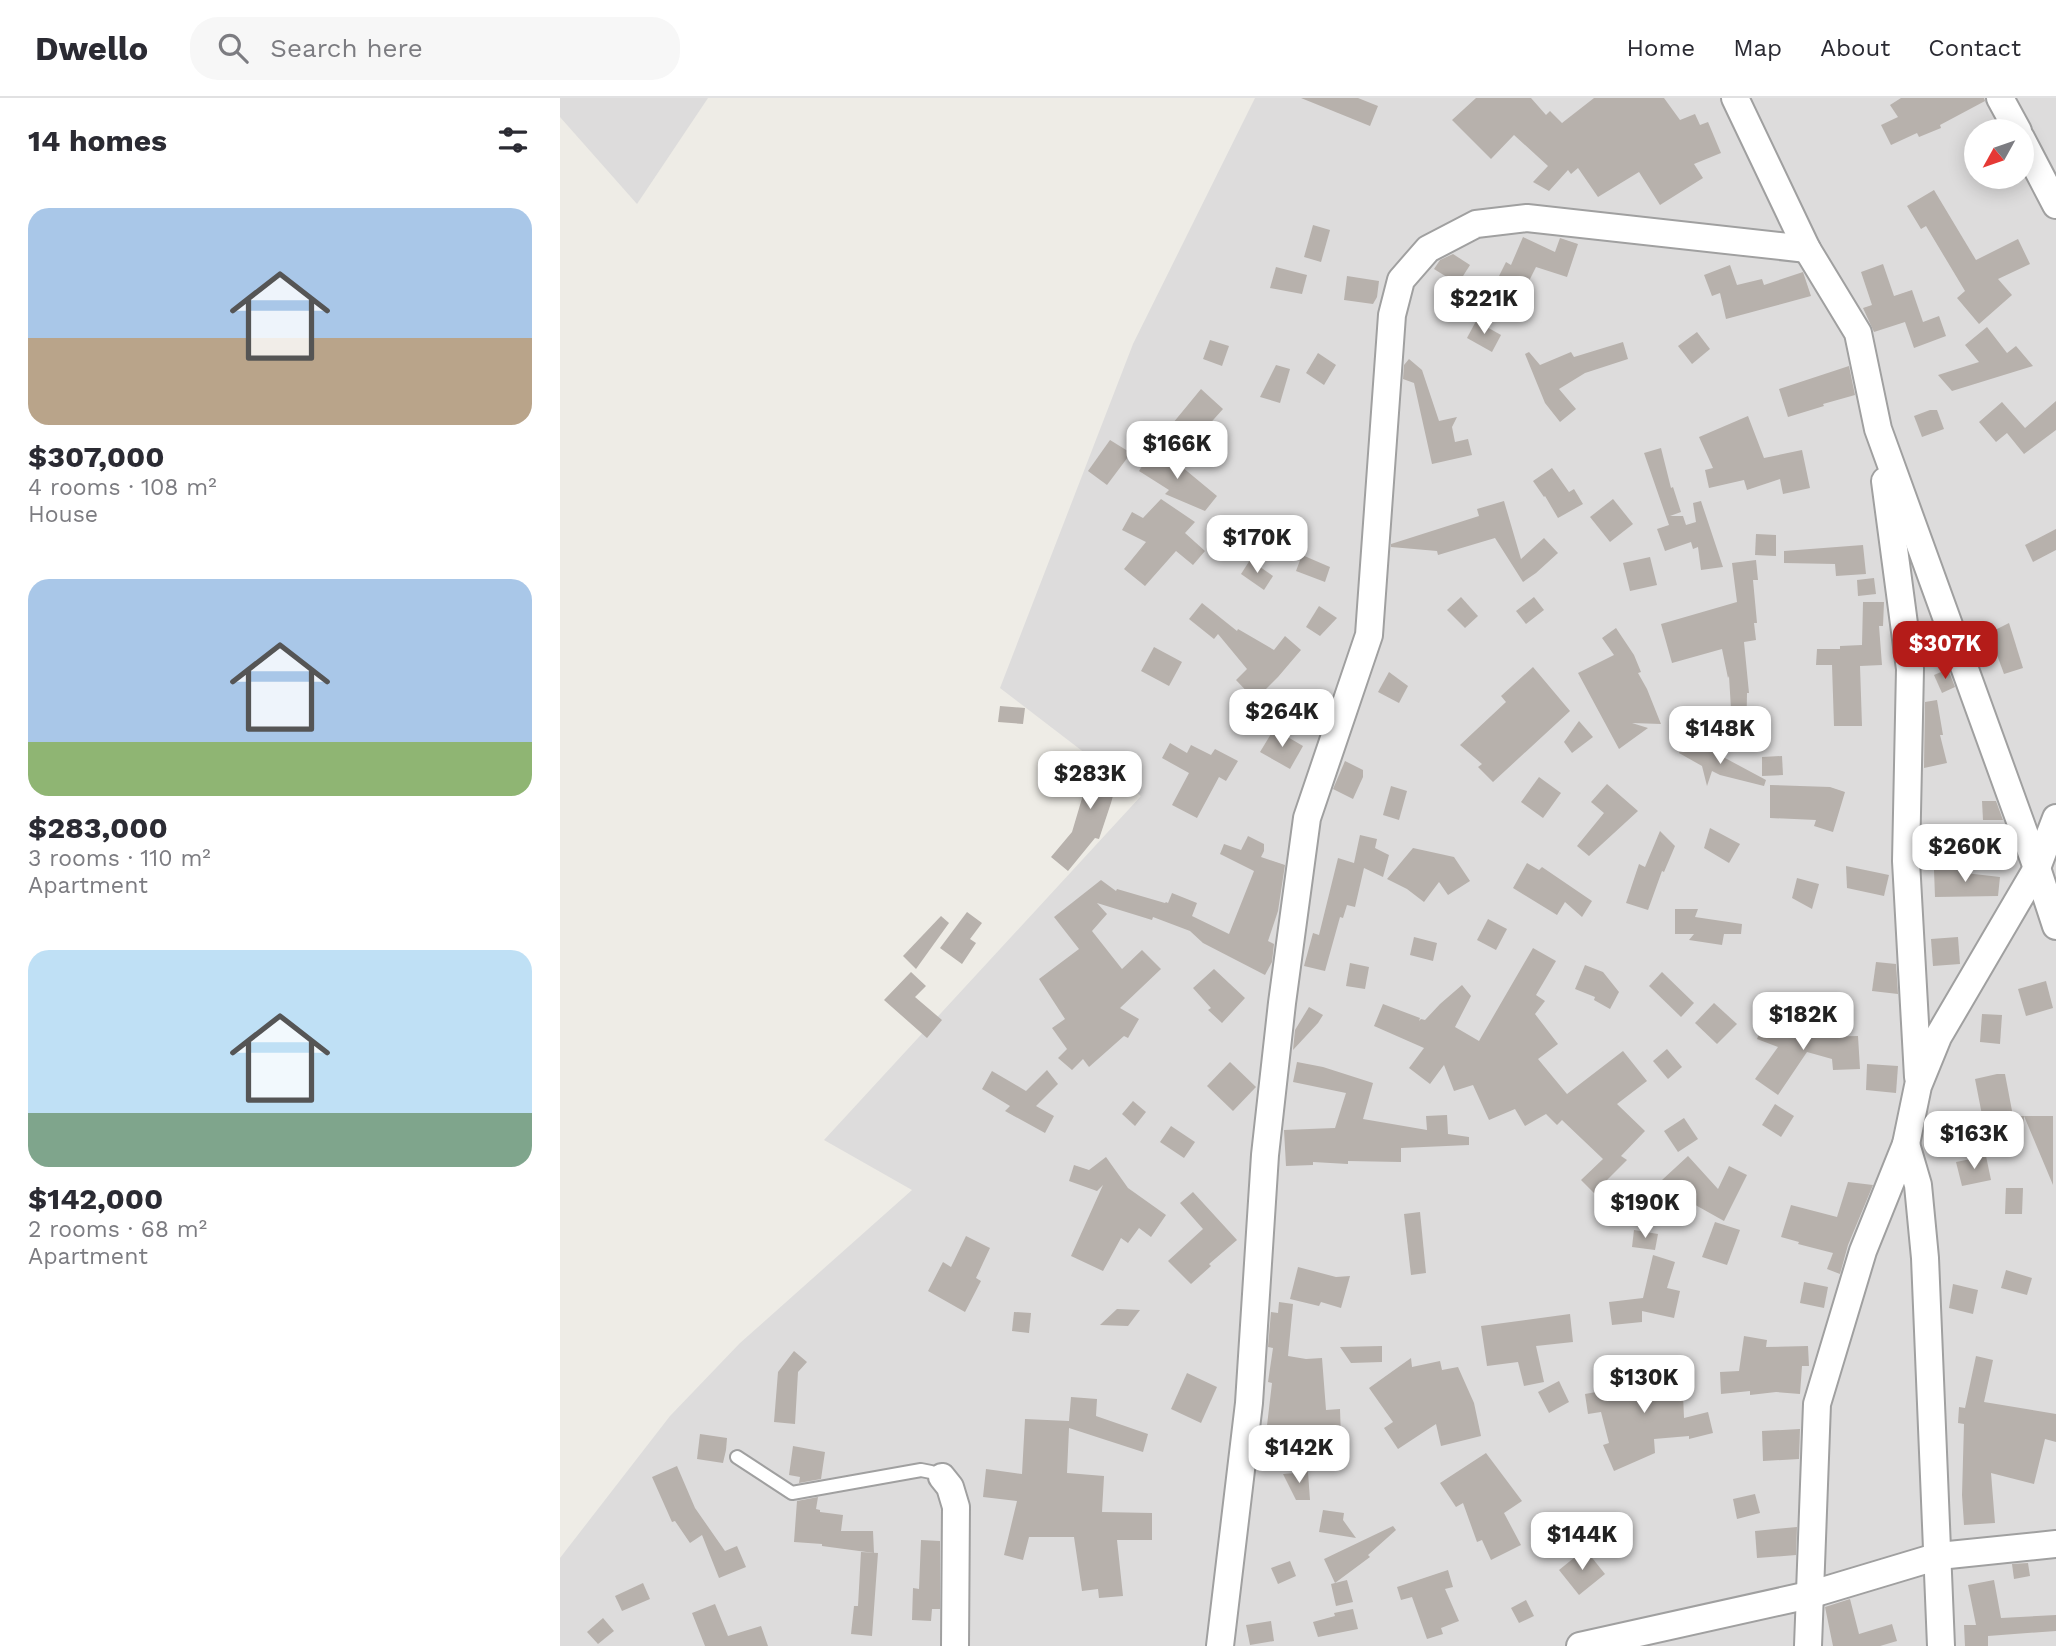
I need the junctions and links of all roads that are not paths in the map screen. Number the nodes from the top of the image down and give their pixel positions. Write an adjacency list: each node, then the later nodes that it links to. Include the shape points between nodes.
1 (1735, 98): 6 (street)
2 (2000, 98): 3 (street)
3 (2011, 119)
4 (2034, 163): 5 (street)
5 (2056, 205)
6 (1807, 249): 7 (street, via 1858,333); 19 (street, via 1527,218 1476,225 1428,249 1401,280 1392,315 1368,635 1307,818 1282,1003 1265,1155 1249,1403)
7 (1878, 429): 9 (street); 11 (street, via 1910,669 1906,861)
8 (2056, 818): 9 (street)
9 (2037, 868): 10 (street); 11 (street, via 1938,1037)
10 (2056, 926)
11 (1918, 1086): 12 (street)
12 (1906, 1144): 16 (street, via 1918,1185 1925,1258); 17 (street, via 1863,1251 1817,1405)
13 (737, 1457): 14 (lane, via 792,1493 921,1470)
14 (942, 1477): 18 (street, via 956,1507)
15 (2056, 1544): 16 (street)
16 (1939, 1556): 17 (street); 22 (street)
17 (1809, 1595): 20 (street); 21 (street)
18 (955, 1646)
19 (1220, 1646)
20 (1580, 1646)
21 (1808, 1646)
22 (1941, 1646)

